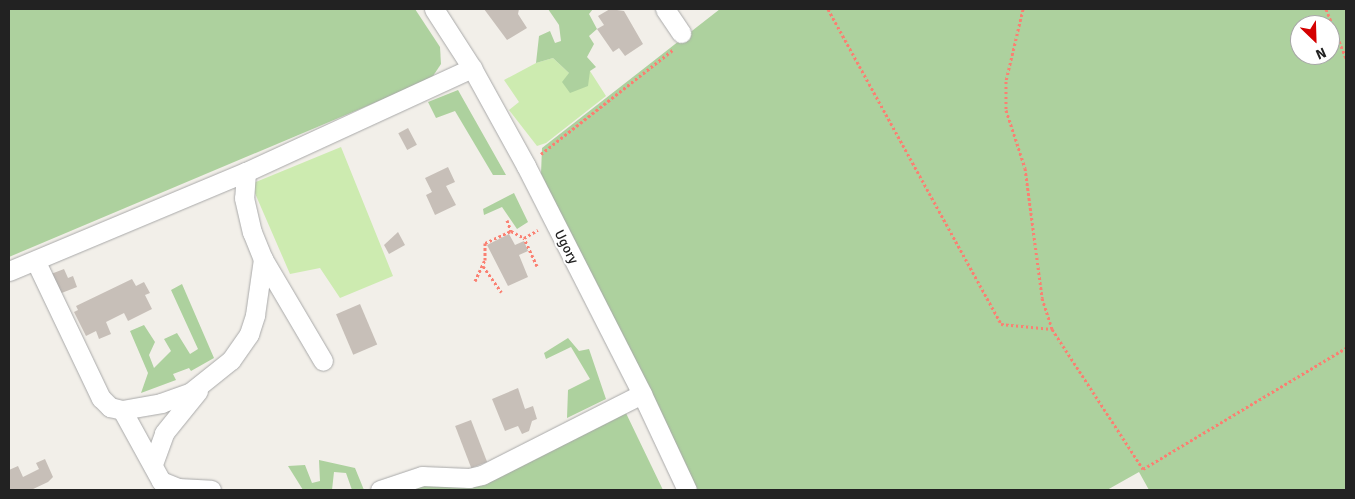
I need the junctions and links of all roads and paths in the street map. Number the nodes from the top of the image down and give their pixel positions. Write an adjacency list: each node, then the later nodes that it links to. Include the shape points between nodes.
1 (434, 9): 8 (street, Ugory)
2 (828, 9): 22 (path, via 1001,324)
3 (1023, 9): 22 (path, via 1006,81 1006,110 1025,168 1042,298)
4 (1326, 9): 7 (path)
5 (669, 10): 6 (street)
6 (680, 40): 9 (path)
7 (1346, 58)
8 (472, 68): 9 (street, Ugory); 10 (street)
9 (526, 166): 12 (street, Ugory)
10 (246, 172): 15 (street, via 244,198); 16 (street)
11 (507, 220): 13 (path)
12 (554, 222): 14 (path); 26 (street, Ugory)
13 (511, 231): 14 (path); 17 (path, via 484,243)
14 (524, 238): 18 (path)
15 (263, 259): 24 (street); 25 (street, via 259,296 249,334 231,360)
16 (36, 262): 19 (street); 27 (street, via 101,398 110,407)
17 (483, 265): 20 (path); 21 (path)
18 (537, 266)
19 (9, 271)
20 (475, 281)
21 (501, 292)
22 (1052, 329): 23 (path, via 1143,469)
23 (1346, 348)
24 (323, 361)
25 (204, 385): 27 (street, via 161,403); 28 (street, via 164,433)
26 (642, 394): 30 (street, via 482,475 469,478 422,476); 31 (street, Ugory)
27 (122, 410): 28 (street)
28 (153, 464): 29 (street, via 157,478 166,484)
29 (211, 490)
30 (380, 490)
31 (687, 490)

